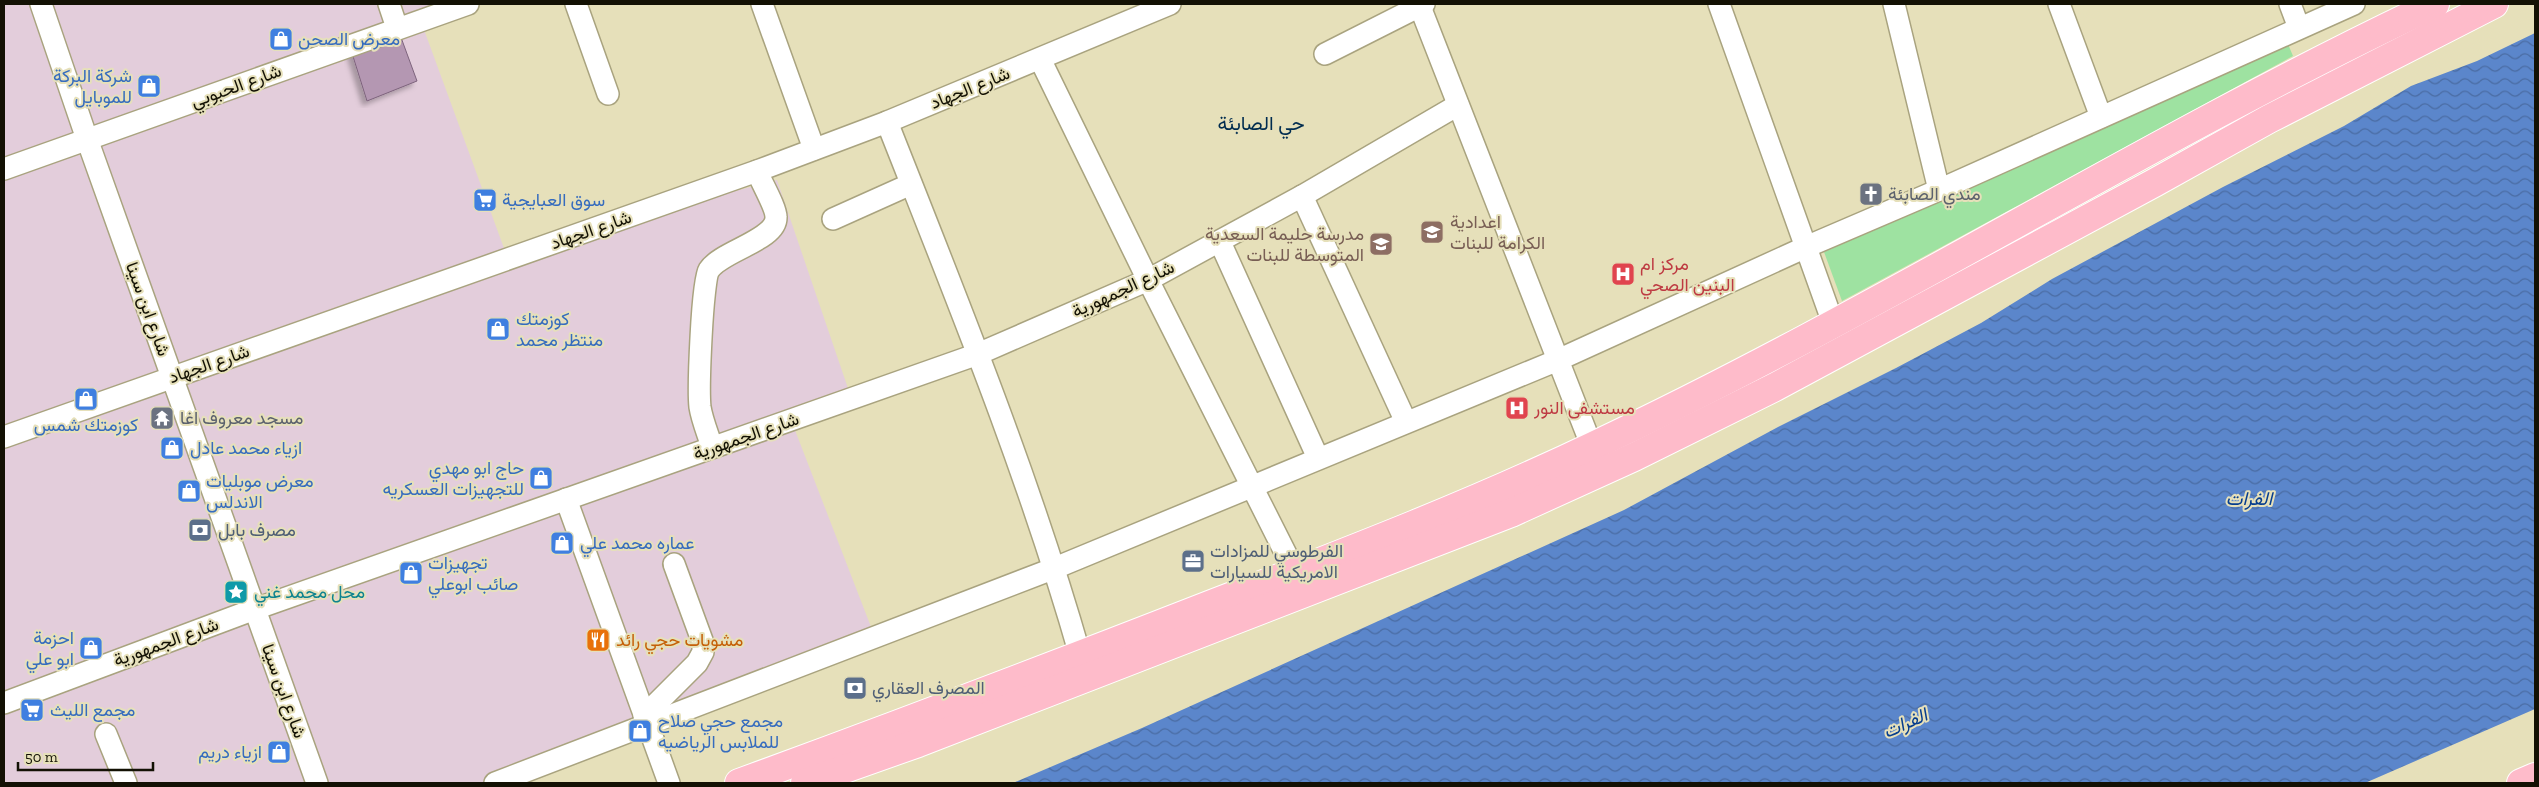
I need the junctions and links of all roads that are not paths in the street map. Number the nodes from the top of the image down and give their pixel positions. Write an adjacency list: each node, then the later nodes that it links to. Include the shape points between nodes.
1 (41, 4): 26 (street, شارع ابن سينا)
2 (389, 4): 16 (street)
3 (468, 4): 16 (street, شارع الحبوبي)
4 (576, 4): 22 (street)
5 (762, 4): 27 (street)
6 (1170, 4): 15 (street, شارع الجهاد)
7 (1421, 4): 19 (street); 23 (street)
8 (1719, 4): 35 (street)
9 (1894, 4): 31 (street)
10 (2059, 4): 24 (street)
11 (2290, 4): 17 (street)
12 (2354, 4): 17 (street)
13 (2435, 4): 18 (main road)
14 (2494, 4): 20 (main road)
15 (1144, 9): 21 (street, شارع الجهاد)
16 (397, 28): 26 (street, شارع الحبوبي)
17 (2299, 28): 24 (street)
18 (2379, 30): 20 (main road); 37 (main road)
19 (1325, 54)
20 (2393, 57): 52 (main road, via 2268,119 1801,373 1634,457 1511,513)
21 (1040, 59): 25 (street, شارع الجهاد); 36 (street)
22 (608, 94)
23 (1458, 105): 32 (street, شارع الجمهورية); 39 (street)
24 (2101, 117): 31 (street)
25 (887, 122): 27 (street, شارع الجهاد); 30 (street)
26 (87, 139): 28 (street, شارع الحبوبي); 40 (street, شارع ابن سينا)
27 (814, 149): 29 (street, شارع الجهاد)
28 (4, 169)
29 (757, 172): 40 (street, شارع الجهاد); 43 (street, via 776,217 774,226 767,234 716,262 704,282 698,386)
30 (911, 184): 33 (street); 38 (street)
31 (1939, 190): 35 (street)
32 (1302, 196): 34 (street, شارع الجمهورية); 41 (street)
33 (834, 219)
34 (1220, 242): 36 (street, شارع الجمهورية); 45 (street)
35 (1806, 246): 37 (street); 39 (street)
36 (1148, 280): 38 (street, شارع الجمهورية); 46 (street)
37 (1833, 323): 44 (main road)
38 (978, 354): 43 (street, شارع الجمهورية); 49 (street)
39 (1558, 360): 41 (street); 44 (street)
40 (172, 377): 42 (street, شارع الجهاد); 51 (street, شارع ابن سينا)
41 (1406, 422): 45 (street)
42 (4, 437)
43 (712, 447): 47 (street, شارع الجمهورية)
44 (1592, 447): 50 (main road, via 1446,512)
45 (1318, 458): 46 (street)
46 (1250, 486): 49 (street); 50 (street)
47 (566, 499): 51 (street, شارع الجمهورية); 55 (street)
48 (674, 564): 55 (street, via 699,630 703,652 698,663)
49 (1055, 568): 53 (street); 55 (street)
50 (1294, 572): 52 (main road)
51 (255, 609): 54 (street, شارع الجمهورية); 59 (street, شارع ابن سينا)
52 (1184, 627): 53 (main road); 63 (main road, via 918,743)
53 (1080, 655): 62 (main road)
54 (4, 703)
55 (645, 720): 60 (street); 61 (street)
56 (106, 734): 58 (street)
57 (2535, 778): 64 (main road)
58 (126, 783)
59 (317, 783)
60 (495, 783)
61 (670, 783)
62 (739, 783)
63 (805, 783)
64 (2521, 783)

